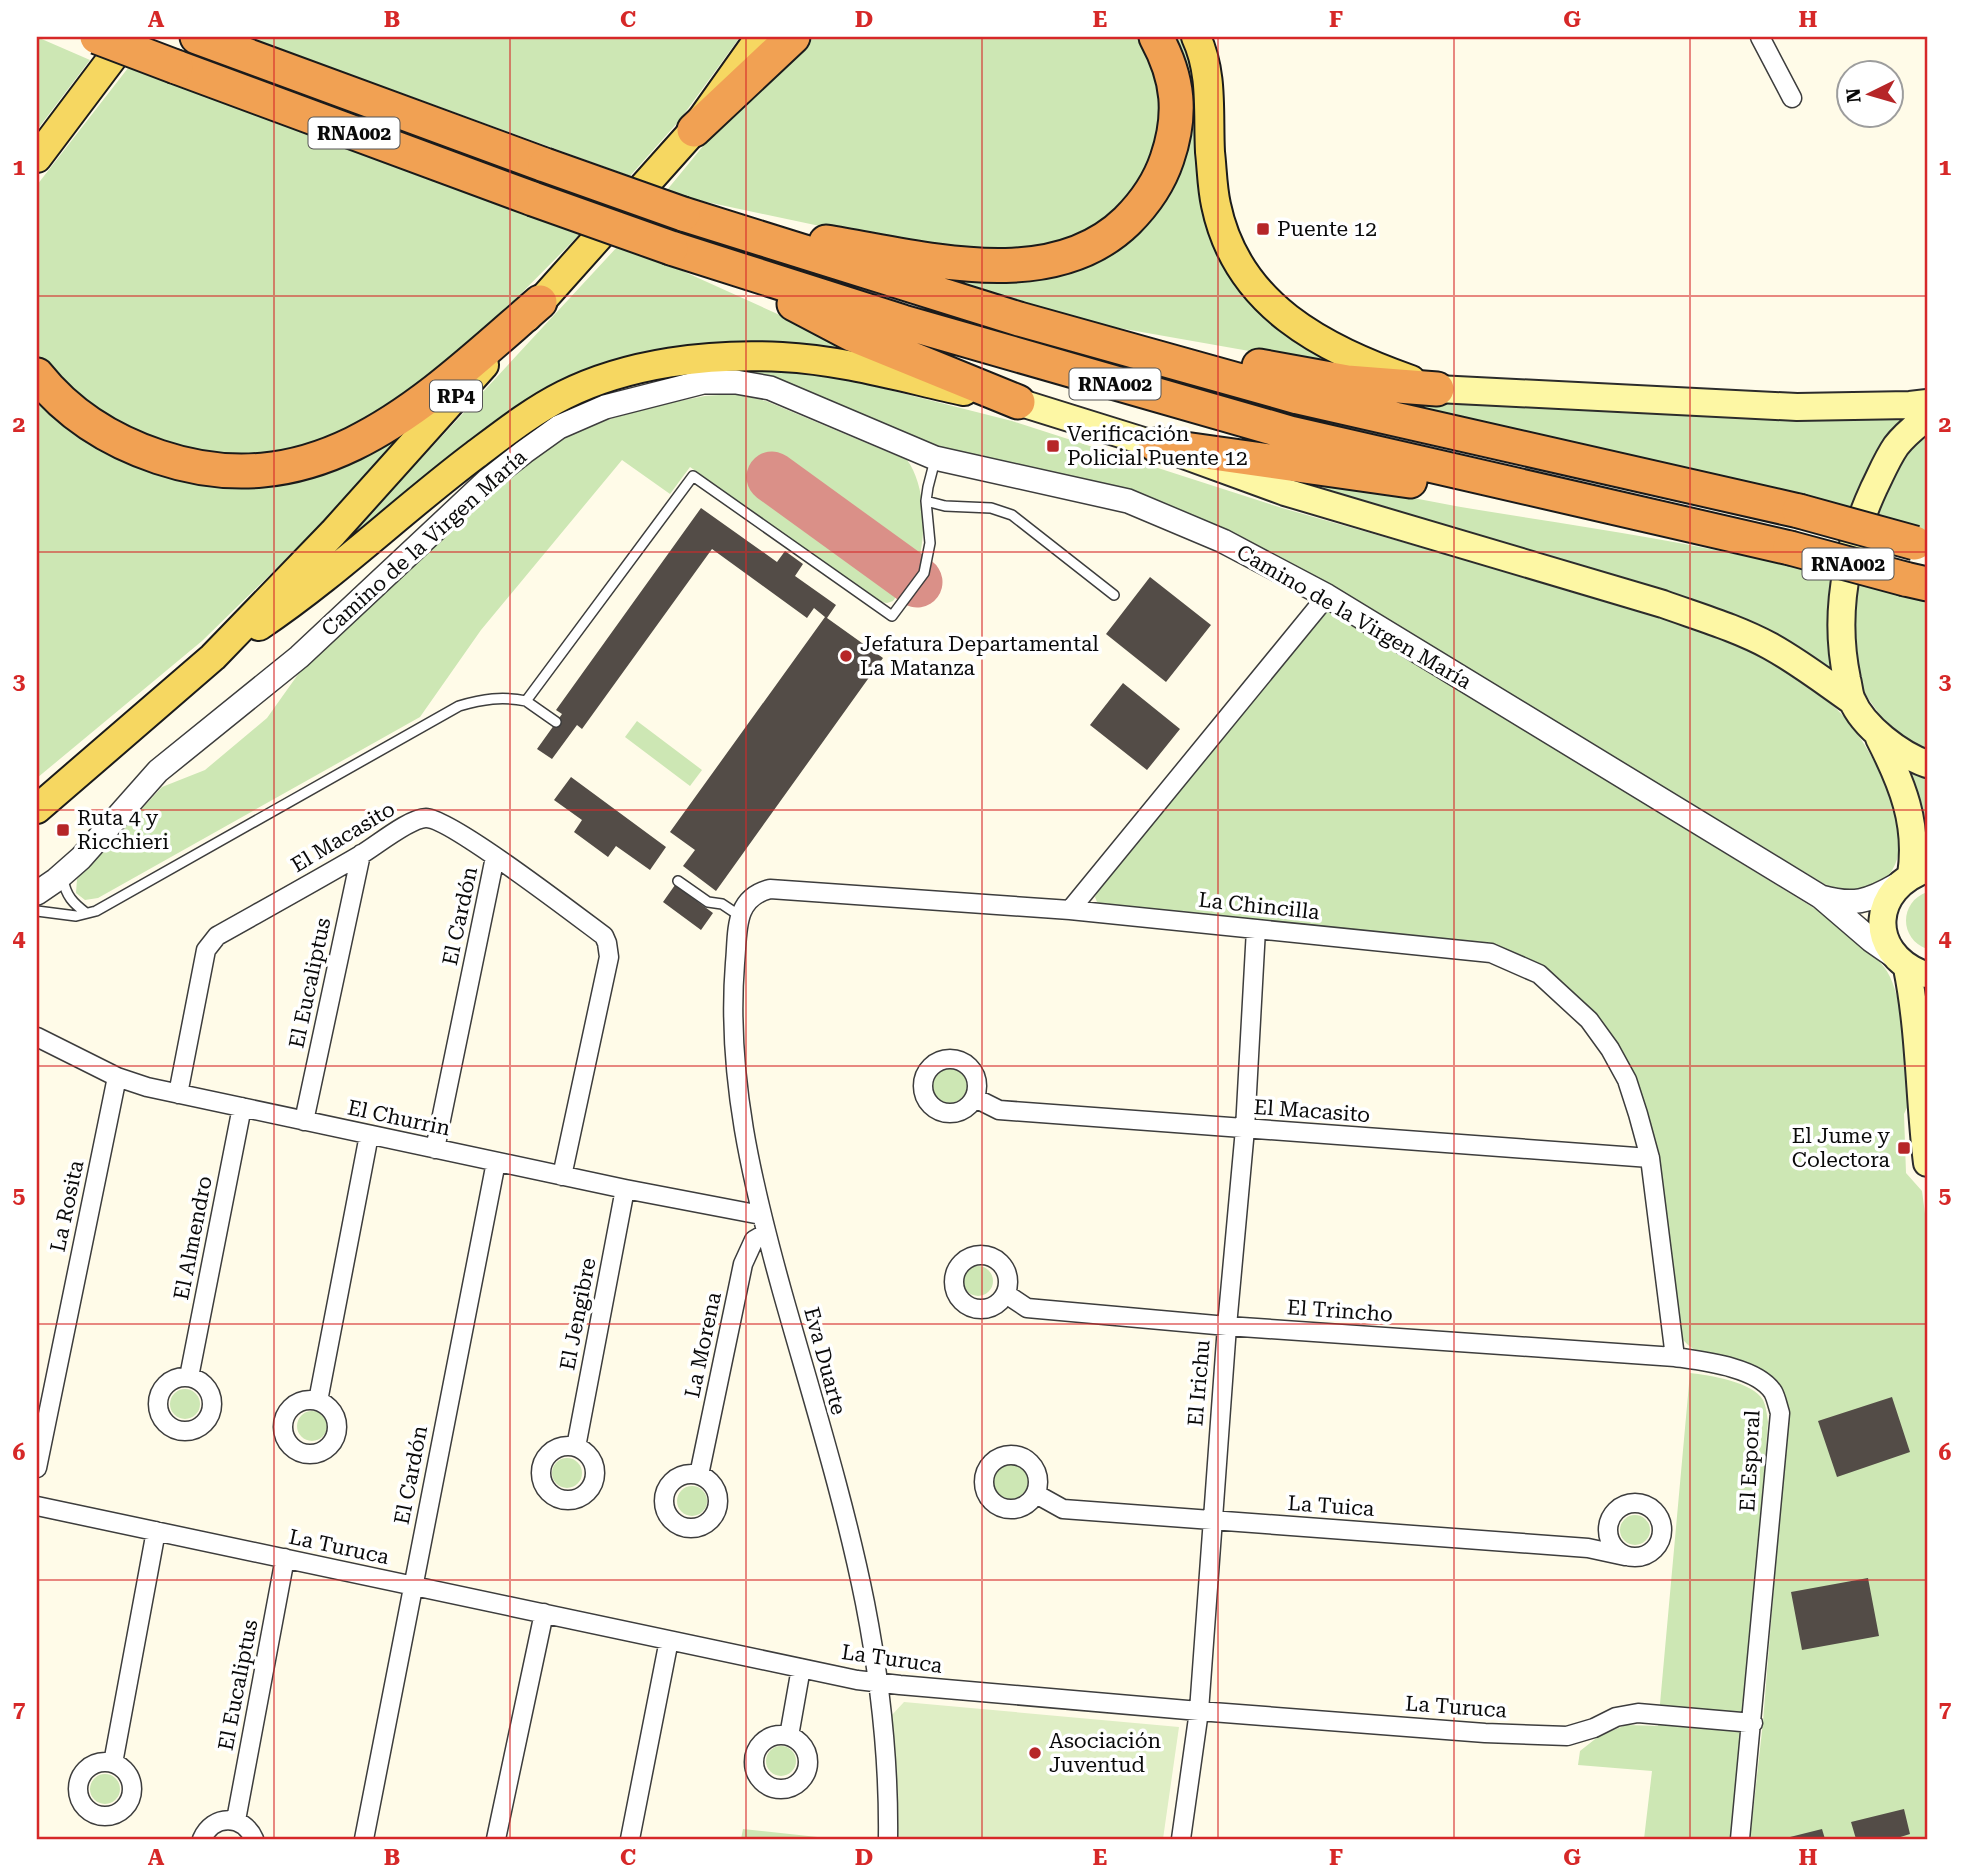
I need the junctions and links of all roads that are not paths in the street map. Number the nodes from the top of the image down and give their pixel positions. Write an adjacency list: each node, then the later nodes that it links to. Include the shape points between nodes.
1 (97, 37): 13 (highway, RNA002, bridge)
2 (128, 37): 11 (main road)
3 (197, 37): 12 (highway, RNA002, bridge)
4 (760, 37): 10 (main road, RP4)
5 (793, 37): 10 (highway)
6 (1156, 37): 12 (highway, via 1173,76 1178,107 1174,139 1152,191 1118,229 1094,246 1029,265 966,265 826,242)
7 (1196, 37): 17 (main road, via 1209,85 1216,205 1226,238 1257,291 1286,318 1320,340 1362,362)
8 (1760, 37): 9 (street)
9 (1792, 98)
10 (694, 130): 14 (main road, RP4)
11 (37, 158)
12 (752, 236): 15 (highway, RNA002)
13 (714, 262): 18 (highway, via 851,334); 23 (highway, RNA002, via 903,322 1252,422)
14 (540, 302): 16 (highway, via 405,414 338,452 279,469 200,468 135,449 74,412); 29 (main road, RP4, via 333,533)
15 (1135, 352): 17 (highway, via 1239,363 1347,382); 25 (highway, RNA002, bridge, via 1298,397)
16 (37, 375)
17 (1437, 389): 19 (main road, via 1797,407)
18 (1018, 402): 21 (main road); 29 (main road, via 818,360 780,357 701,359 609,378 564,395 511,428 296,601)
19 (1927, 403)
20 (1927, 417): 31 (main road, via 1896,446 1884,466 1859,521 1850,555 1840,629)
21 (1156, 445): 23 (highway, via 1404,480); 31 (main road, via 1284,492 1724,625 1770,646)
22 (935, 458): 24 (lane); 28 (street, Camino de la Virgen María, via 1128,501 1223,541); 38 (street, Camino de la Virgen María, via 770,388 736,382 703,382 650,393 559,427 488,480 299,657 158,771)
23 (1521, 488): 26 (highway, RNA002, bridge, via 1790,548)
24 (926, 501): 27 (lane, via 1012,515); 30 (lane, via 930,543 924,573 892,616 694,476)
25 (1921, 544)
26 (1916, 582)
27 (1114, 596)
28 (1327, 596): 43 (street, Camino de la Virgen María); 44 (street)
29 (213, 657): 35 (main road, RP4)
30 (526, 701): 32 (lane); 46 (lane, via 486,698 459,706)
31 (1852, 701): 33 (main road)
32 (556, 722)
33 (1877, 734): 34 (main road); 39 (main road, via 1907,799 1914,833)
34 (1927, 764)
35 (37, 809)
36 (361, 854): 37 (street, El Macasito, via 425,818 438,820); 52 (street, El Macasito, via 218,936 206,950); 55 (street, El Eucaliptus)
37 (495, 857): 58 (street, El Cardón); 62 (street, El Macasito, via 604,936 607,943 609,957)
38 (62, 875): 41 (street, Camino de la Virgen María); 46 (lane, via 65,893)
39 (1912, 876): 43 (street, Camino de la Virgen María, via 1864,901); 49 (main road, via 1888,898 1883,920 1886,942)
40 (678, 881): 47 (lane, via 708,902 722,904)
41 (37, 893)
42 (751, 897): 44 (street, La Chincilla, via 770,889); 47 (street, Eva Duarte)
43 (1821, 898): 49 (street, Camino de la Virgen María)
44 (1070, 909): 48 (street, La Chincilla)
45 (37, 911): 46 (lane)
46 (86, 914)
47 (740, 916): 64 (street, Eva Duarte, via 733,1038 744,1139)
48 (1256, 929): 56 (street, El Irichu); 59 (street, La Chincilla, via 1490,953 1539,974 1589,1020 1610,1049 1627,1080)
49 (1910, 966): 61 (main road)
50 (37, 1037): 51 (street, El Churrin)
51 (117, 1077): 52 (street, El Churrin); 72 (street, La Rosita)
52 (178, 1094): 54 (street, El Churrin)
53 (975, 1098): 56 (street, El Macasito, via 999,1110)
54 (242, 1108): 55 (street, El Churrin); 69 (street, El Almendro)
55 (304, 1121): 57 (street, El Churrin)
56 (1245, 1129): 59 (street, El Macasito); 67 (street, El Irichu)
57 (369, 1135): 58 (street, El Churrin); 70 (street)
58 (435, 1149): 60 (street, El Churrin)
59 (1650, 1158): 68 (street)
60 (496, 1162): 62 (street, El Churrin); 82 (street, El Cardón)
61 (1927, 1163)
62 (562, 1176): 63 (street, El Churrin)
63 (625, 1189): 64 (street, El Churrin); 71 (street, El Jengibre)
64 (761, 1214): 65 (street, Eva Duarte)
65 (766, 1233): 73 (street, La Morena, via 754,1240 743,1264); 86 (street, Eva Duarte, via 853,1549)
66 (1006, 1294): 67 (street, El Trincho, via 1027,1307)
67 (1227, 1326): 68 (street, El Trincho); 76 (street, El Irichu)
68 (1675, 1357): 88 (street, El Esporal, via 1758,1378 1773,1392 1780,1413)
69 (189, 1377)
70 (318, 1401)
71 (576, 1447)
72 (37, 1468)
73 (699, 1475)
74 (1035, 1494): 76 (street, La Tuica, via 1063,1509)
75 (37, 1506): 78 (street, La Turuca)
76 (1211, 1521): 79 (street, La Tuica); 87 (street, El Irichu)
77 (1608, 1528): 79 (street, La Tuica); 80 (street, via 1612,1545); 80 (street, La Tuica, via 1623,1506 1642,1503 1657,1513 1663,1531 1657,1547 1643,1557)
78 (156, 1531): 81 (street, La Turuca); 90 (street)
79 (1588, 1548): 80 (street, La Tuica)
80 (1625, 1556)
81 (285, 1558): 82 (street, La Turuca); 91 (street, El Eucaliptus)
82 (413, 1586): 83 (street, La Turuca); 94 (street, El Cardón)
83 (544, 1613): 84 (street, La Turuca); 95 (street)
84 (669, 1640): 85 (street, La Turuca); 96 (street)
85 (802, 1668): 86 (street, La Turuca); 89 (street)
86 (879, 1683): 87 (street, La Turuca); 97 (street, Eva Duarte)
87 (1199, 1711): 88 (street, La Turuca, via 1567,1737 1638,1713); 98 (street, El Irichu)
88 (1753, 1723): 99 (street, El Esporal)
89 (789, 1736)
90 (113, 1763)
91 (236, 1820): 92 (street, via 211,1825); 93 (street)
92 (202, 1839)
93 (254, 1839)
94 (364, 1839)
95 (496, 1839)
96 (630, 1839)
97 (888, 1839)
98 (1181, 1839)
99 (1740, 1839)

